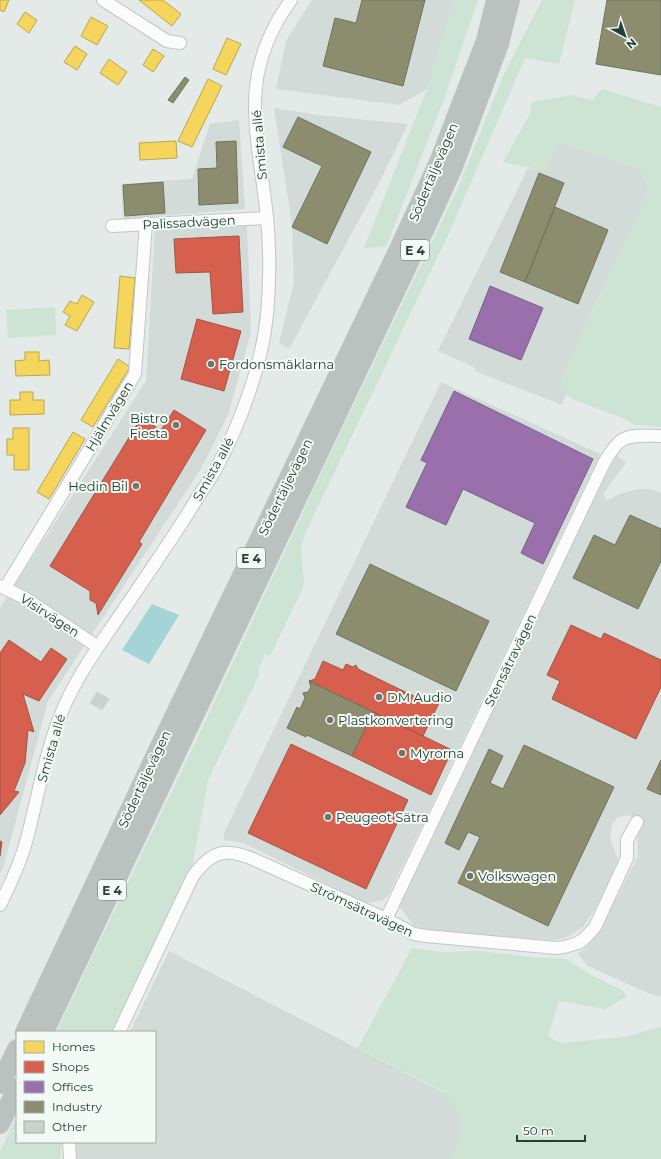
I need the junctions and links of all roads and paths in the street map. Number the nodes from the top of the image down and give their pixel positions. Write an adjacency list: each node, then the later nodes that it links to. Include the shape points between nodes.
1 (103, 0): 5 (street, via 167,41)
2 (291, 0): 6 (street, Smista allé, via 275,24 262,56 254,94 256,140)
3 (496, 0): 15 (highway, Södertäljevägen / E 4, via 486,40 439,162)
4 (510, 0): 16 (highway, Södertäljevägen / E 4, via 496,52 453,167 432,214)
5 (180, 43)
6 (267, 218): 7 (street, Palissadvägen); 11 (street, Smista allé, via 270,279 265,331 244,409 216,469)
7 (146, 223): 8 (street, Palissadvägen); 10 (street, Hjälmvägen, via 135,374)
8 (112, 226)
9 (661, 436): 14 (street, Stensätravägen, via 642,435 623,439 604,462)
10 (3, 587): 11 (street, Visirvägen)
11 (98, 647): 13 (street, Smista allé, via 62,710 25,844 12,882)
12 (637, 822): 14 (street, Strömsätravägen, via 627,840 627,858 595,927 585,938 572,945 556,948 426,936 414,934)
13 (0, 905)
14 (386, 919): 17 (street, Strömsätravägen, via 244,855 216,855 202,864 193,876)
15 (25, 1031)
16 (44, 1031)
17 (119, 1031)
18 (16, 1051): 19 (highway)
19 (0, 1084)
20 (16, 1090): 21 (highway)
21 (0, 1124)
22 (69, 1143): 23 (street)
23 (70, 1159)

